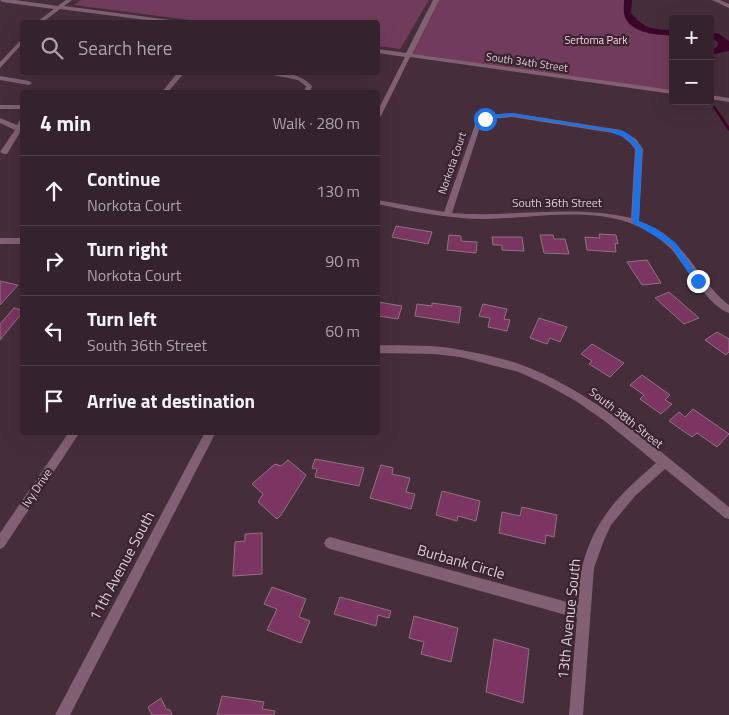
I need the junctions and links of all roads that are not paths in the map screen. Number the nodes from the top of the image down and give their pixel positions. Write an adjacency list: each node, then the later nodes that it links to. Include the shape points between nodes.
1 (2, 0): 6 (street)
2 (69, 0): 6 (street)
3 (436, 0): 11 (street)
4 (715, 0): 5 (street)
5 (729, 6)
6 (58, 8): 7 (street); 8 (street)
7 (43, 20)
8 (154, 20)
9 (20, 43): 12 (street)
10 (380, 51): 11 (street, South 34th Street)
11 (409, 56): 19 (street, South 34th Street); 24 (street)
12 (0, 66)
13 (179, 75): 17 (street)
14 (280, 75): 18 (street, via 300,78 309,86)
15 (0, 78): 16 (street)
16 (29, 83)
17 (167, 90)
18 (308, 90)
19 (669, 91)
20 (714, 98): 21 (street)
21 (729, 100)
22 (0, 107): 23 (street)
23 (20, 107)
24 (380, 112)
25 (0, 120): 26 (street)
26 (19, 129): 27 (street)
27 (4, 152)
28 (380, 202): 29 (street, South 36th Street)
29 (447, 214): 30 (street, South 36th Street, via 603,214); 30 (street, Norkota Court, via 477,126 491,117 512,115 621,132 633,141 639,149)
30 (635, 222): 33 (street, South 36th Street, via 674,245 698,281)
31 (0, 241): 32 (street)
32 (20, 241)
33 (729, 310)
34 (380, 349): 37 (street, South 38th Street, via 460,353 522,369 580,398)
35 (73, 435): 39 (street, Ivy Drive)
36 (209, 435): 42 (street, 11th Avenue South)
37 (664, 464): 38 (street, South 38th Street); 41 (street, 13th Avenue South, via 631,492 607,521 588,568)
38 (729, 514)
39 (0, 543)
40 (330, 543): 41 (street, Burbank Circle)
41 (584, 613): 43 (street, 13th Avenue South)
42 (62, 715)
43 (576, 715)

